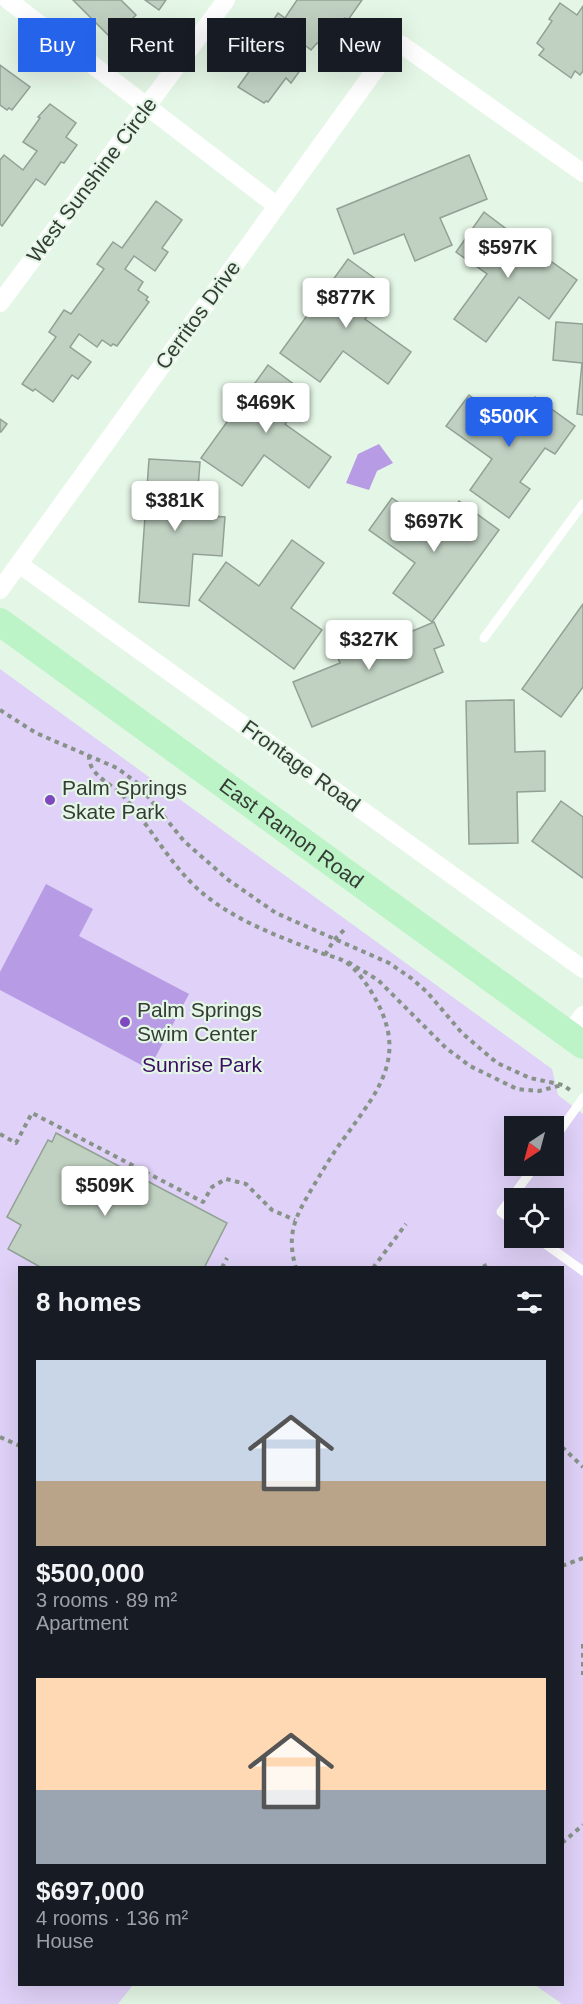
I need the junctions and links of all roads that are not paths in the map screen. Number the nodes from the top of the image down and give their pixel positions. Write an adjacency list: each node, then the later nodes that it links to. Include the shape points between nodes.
1 (8, 0): 3 (street)
2 (226, 0): 3 (street, West Sunshine Circle)
3 (147, 106): 5 (street); 6 (street, West Sunshine Circle)
4 (583, 173): 5 (street, Cerritos Drive, via 402,45 386,54)
5 (277, 206): 8 (street, Cerritos Drive)
6 (0, 303)
7 (583, 504): 11 (lane)
8 (19, 564): 9 (street, Cerritos Drive); 12 (street, Frontage Road)
9 (0, 590)
10 (0, 622): 13 (main road, East Ramon Road)
11 (484, 638)
12 (583, 969)
13 (578, 1031)
14 (583, 1098): 15 (lane)
15 (564, 1125)
16 (551, 1248): 17 (lane)
17 (583, 1271)

